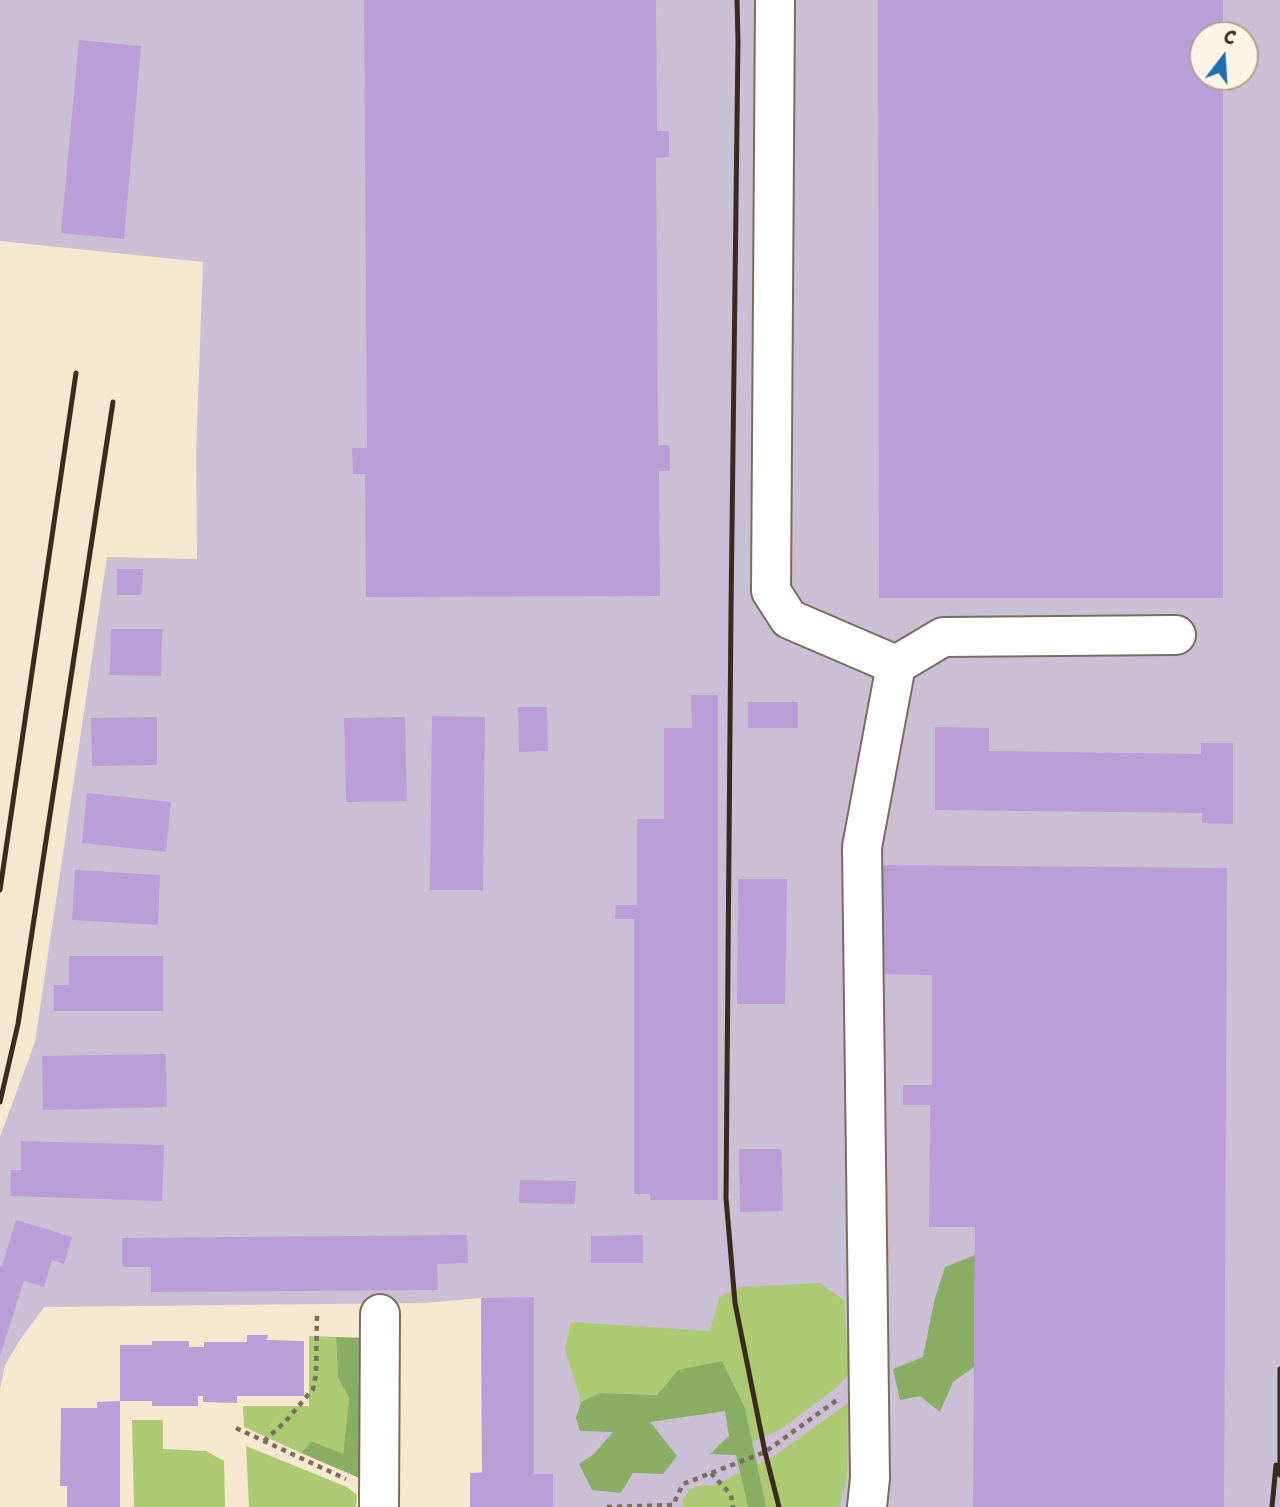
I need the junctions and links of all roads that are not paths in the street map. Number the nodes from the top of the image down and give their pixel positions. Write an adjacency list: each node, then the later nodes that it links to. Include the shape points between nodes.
1 (775, 0): 3 (street, via 771,591 789,619)
2 (1176, 635): 3 (street, via 943,637)
3 (896, 665): 6 (street, via 862,847)
4 (380, 1314): 5 (street)
5 (379, 1500)
6 (867, 1507)

